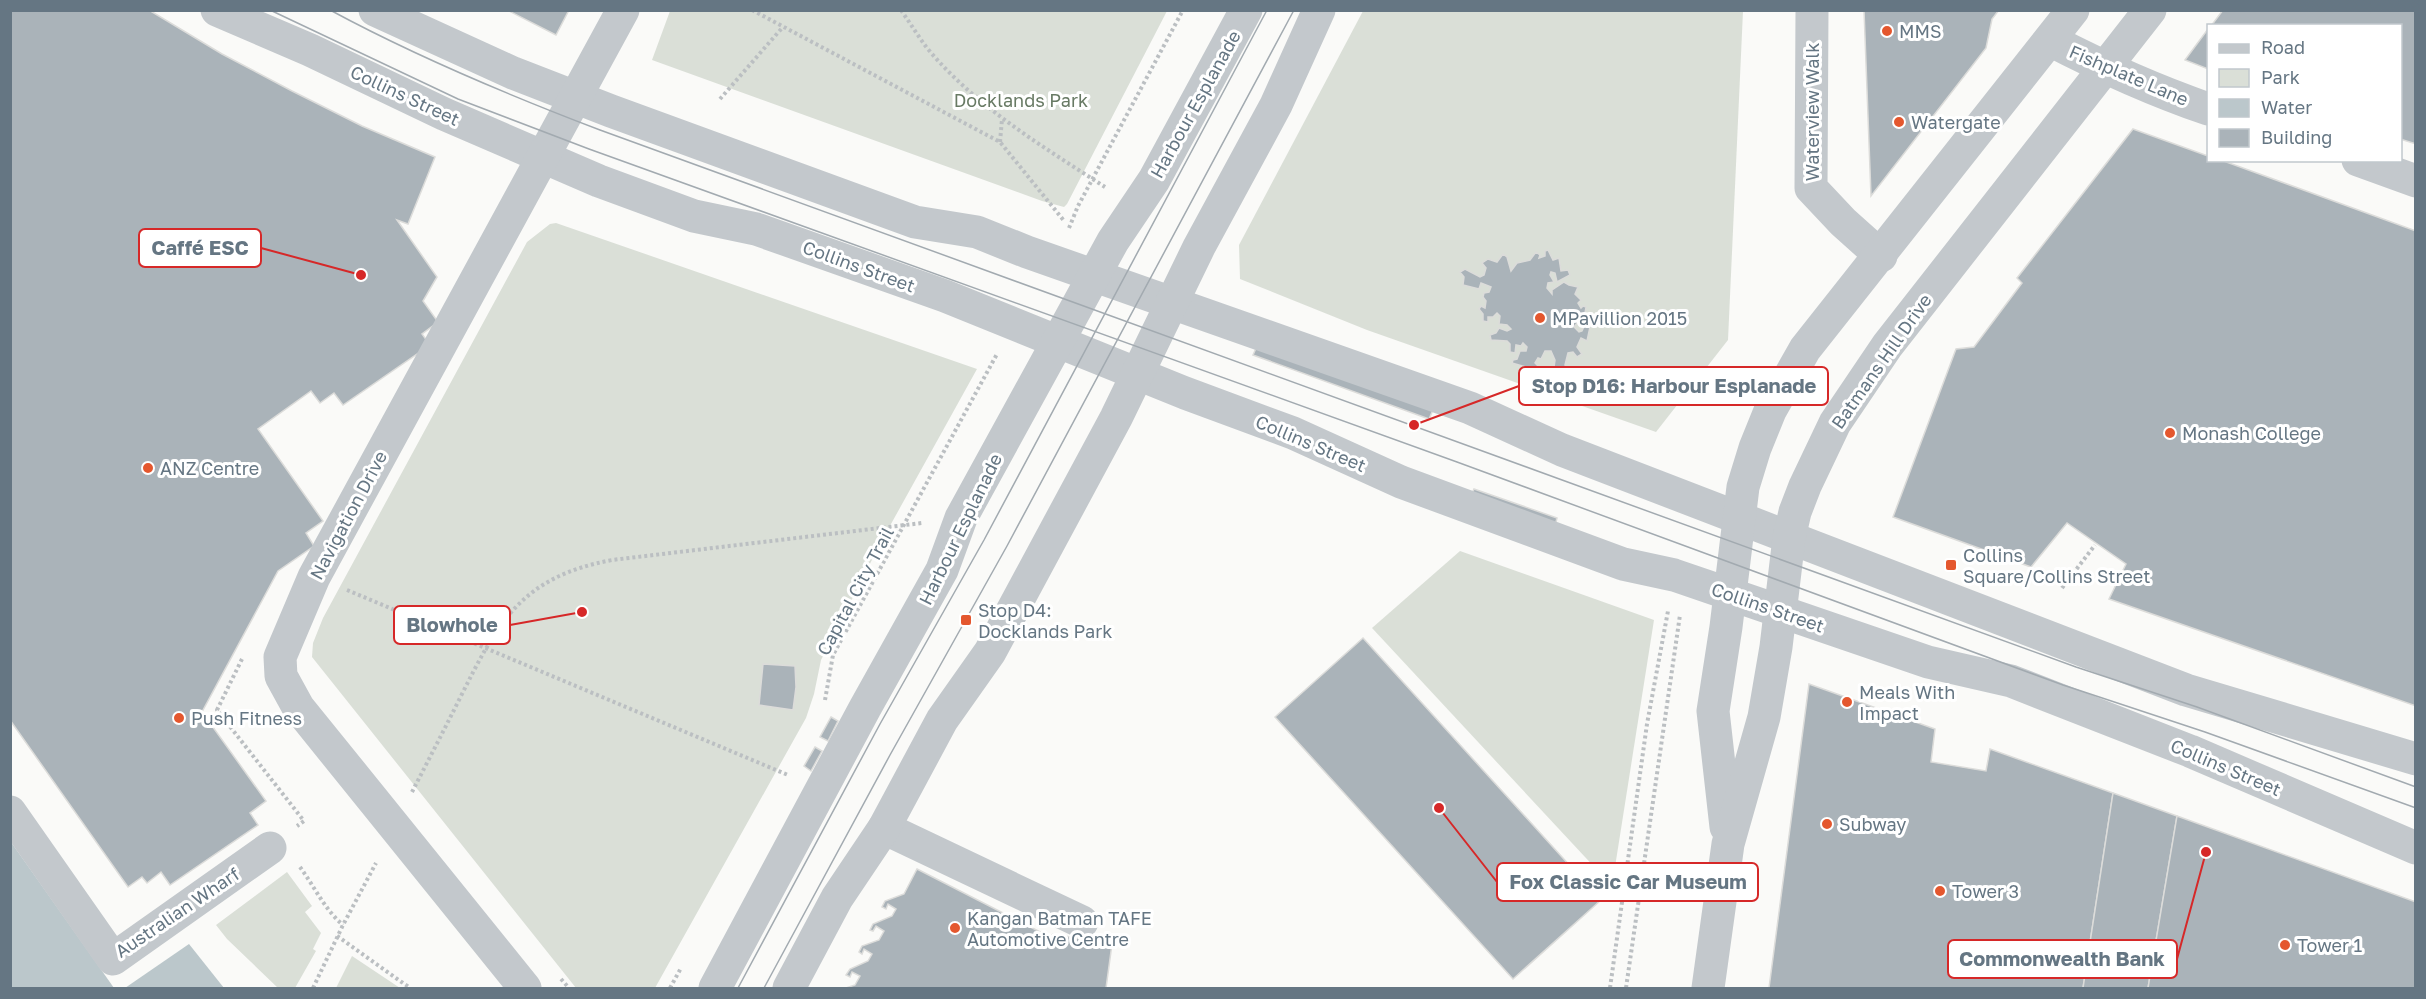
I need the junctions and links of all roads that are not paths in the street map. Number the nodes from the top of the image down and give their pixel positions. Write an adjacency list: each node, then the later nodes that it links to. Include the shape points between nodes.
1 (217, 10): 13 (street, Collins Street)
2 (375, 10): 11 (street, via 474,57)
3 (623, 10): 11 (street, Navigation Drive)
4 (1246, 10): 17 (street, Harbour Esplanade, via 1154,180)
5 (1319, 10): 18 (street, via 1276,105)
6 (1812, 10): 16 (street, Waterview Walk, via 1811,188)
7 (2073, 10): 9 (street, Batmans Hill Drive)
8 (2150, 10): 10 (street, Batmans Hill Drive)
9 (2050, 40): 10 (street, Fishplate Lane); 16 (street, Batmans Hill Drive)
10 (2104, 68): 12 (street, Fishplate Lane); 22 (street, Batmans Hill Drive, via 1860,384 1818,459 1795,512)
11 (576, 98): 13 (street, Navigation Drive); 17 (street, via 915,222 977,232)
12 (2207, 109)
13 (543, 157): 19 (street, Collins Street, via 694,216 756,229 934,292); 32 (street, Navigation Drive, via 314,577 280,657 281,676 290,694)
14 (2363, 162): 15 (street)
15 (2415, 181)
16 (1881, 256): 21 (street, Batmans Hill Drive, via 1805,349 1780,393 1755,448)
17 (1094, 275): 18 (street); 19 (street, Harbour Esplanade)
18 (1173, 302): 20 (street); 21 (street, via 1470,408 1562,450)
19 (1058, 342): 20 (street, Collins Street); 33 (street, Harbour Esplanade, via 961,518 942,570)
20 (1137, 373): 23 (street, Collins Street, via 1293,433 1420,489 1623,564 1674,575); 27 (street, via 990,652 942,720)
21 (1738, 518): 22 (street); 23 (street, Batmans Hill Drive)
22 (1789, 538): 24 (street, Batmans Hill Drive); 25 (street, via 2186,690)
23 (1729, 594): 24 (street, Collins Street); 28 (street, Batmans Hill Drive, via 1713,711)
24 (1780, 611): 28 (street, Batmans Hill Drive, via 1764,717); 30 (street, Collins Street, via 1928,662 2011,681 2204,757)
25 (2415, 759)
26 (10, 812): 29 (street, Australian Wharf, via 113,959)
27 (884, 828): 31 (street, via 949,850); 34 (street, via 837,898)
28 (1728, 844): 35 (street, Batmans Hill Drive)
29 (270, 848)
30 (2415, 848)
31 (1082, 922)
32 (525, 988)
33 (715, 988)
34 (789, 988)
35 (1708, 988)

